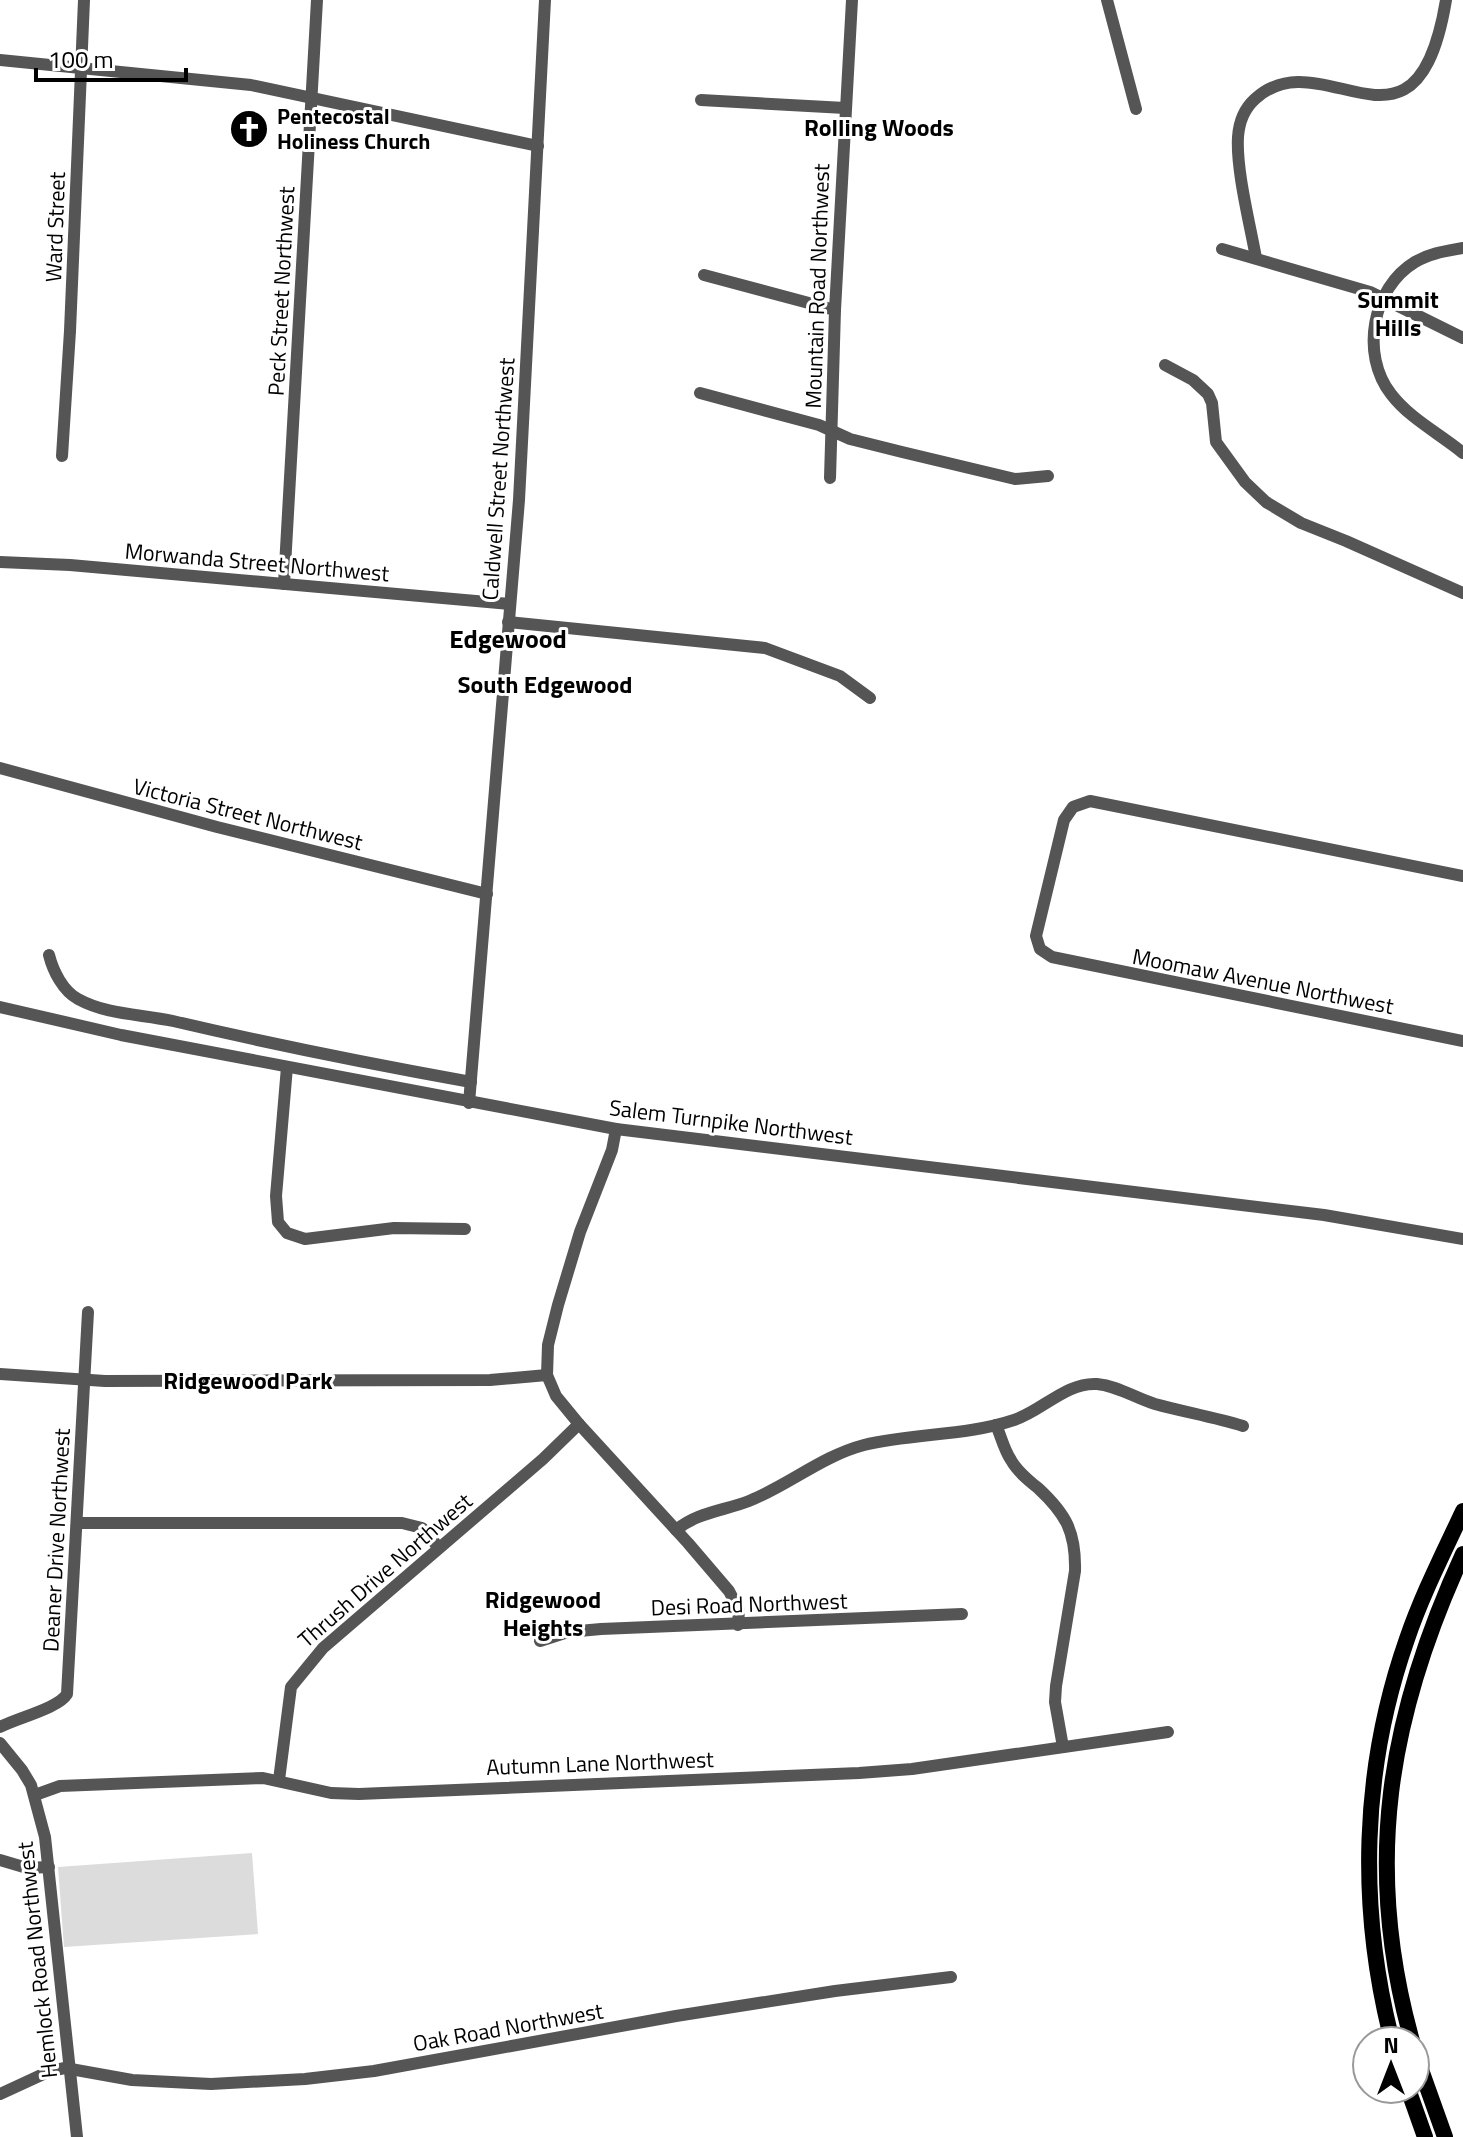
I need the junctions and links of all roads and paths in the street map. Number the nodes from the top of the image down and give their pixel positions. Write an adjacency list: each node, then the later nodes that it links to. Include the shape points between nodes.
1 (84, 0): 8 (street, Ward Street)
2 (317, 0): 9 (street, Peck Street Northwest)
3 (545, 0): 13 (street, Caldwell Street Northwest)
4 (852, 0): 11 (street, Mountain Road Northwest)
5 (1107, 0): 12 (street)
6 (1446, 0): 16 (street, via 1426,68 1396,93 1376,97 1289,82 1270,87 1249,104 1240,123 1238,149)
7 (0, 60): 8 (street)
8 (82, 67): 9 (street, via 217,80); 25 (street, Ward Street)
9 (312, 97): 13 (street); 29 (street, Peck Street Northwest)
10 (701, 100): 11 (street)
11 (845, 108): 19 (street, Mountain Road Northwest)
12 (1136, 109)
13 (538, 146): 31 (street, Caldwell Street Northwest)
14 (1463, 248): 18 (street, via 1413,263)
15 (1222, 249): 16 (street)
16 (1256, 258): 18 (street)
17 (704, 275): 19 (street)
18 (1384, 298): 20 (street); 24 (street, via 1373,344 1384,385 1403,407)
19 (835, 310): 23 (street, Mountain Road Northwest)
20 (1463, 338)
21 (1165, 365): 30 (street, via 1208,394 1216,442 1245,482 1275,508)
22 (700, 393): 23 (street)
23 (831, 431): 26 (street, via 1015,479); 27 (street, Mountain Road Northwest)
24 (1463, 453)
25 (62, 456)
26 (1048, 476)
27 (830, 478)
28 (0, 562): 29 (street, Morwanda Street Northwest)
29 (284, 584): 31 (street, Morwanda Street Northwest)
30 (1463, 593)
31 (510, 604): 32 (street, Caldwell Street Northwest)
32 (508, 622): 33 (street, via 765,648 840,676); 36 (street, Caldwell Street Northwest)
33 (870, 698)
34 (0, 768): 36 (street, Victoria Street Northwest)
35 (1463, 876): 39 (street, Moomaw Avenue Northwest, via 1090,801 1067,814 1036,936 1040,949 1056,958)
36 (487, 894): 41 (street, Caldwell Street Northwest)
37 (49, 955): 41 (street, via 67,990 103,1009)
38 (0, 1007): 40 (street, Salem Turnpike Northwest)
39 (1463, 1041)
40 (287, 1067): 42 (street, Salem Turnpike Northwest); 44 (street, via 276,1196 278,1222 287,1233 305,1239 394,1228)
41 (471, 1082): 42 (street, Caldwell Street Northwest)
42 (469, 1103): 43 (street, Salem Turnpike Northwest)
43 (616, 1129): 45 (street, Salem Turnpike Northwest, via 1324,1215); 48 (street, via 558,1305)
44 (465, 1229)
45 (1463, 1239)
46 (88, 1312): 49 (street, Deaner Drive Northwest)
47 (0, 1374): 49 (street)
48 (547, 1375): 49 (street, via 490,1380); 50 (street)
49 (85, 1379): 54 (street, Deaner Drive Northwest)
50 (579, 1424): 55 (street); 56 (street, Thrush Drive Northwest)
51 (996, 1425): 52 (street, via 1027,1415 1075,1388 1096,1384); 55 (street, via 841,1452 775,1490 697,1516); 64 (street, via 1010,1460 1052,1501 1072,1533 1075,1571 1055,1702)
52 (1243, 1426)
53 (1463, 1511): 70 (main road, via 1407,1639 1373,1780 1369,1900)
54 (77, 1523): 56 (street, via 402,1523 422,1528); 61 (street, Deaner Drive Northwest, via 67,1694 61,1703)
55 (676, 1530): 59 (street, via 736,1602)
56 (439, 1548): 65 (street, Thrush Drive Northwest, via 323,1648 296,1678 288,1699)
57 (1463, 1554): 71 (main road, via 1413,1681 1391,1788 1389,1920)
58 (962, 1614): 59 (street, Desi Road Northwest)
59 (738, 1625): 60 (street, Desi Road Northwest, via 568,1632)
60 (540, 1641)
61 (0, 1727)
62 (1168, 1732): 64 (street, Autumn Lane Northwest)
63 (0, 1743): 66 (street, Hemlock Road Northwest)
64 (1063, 1747): 65 (street, Autumn Lane Northwest, via 912,1769 824,1775 359,1794 318,1791)
65 (279, 1780): 66 (street, Autumn Lane Northwest, via 60,1786)
66 (35, 1795): 68 (street, Hemlock Road Northwest)
67 (0, 1860): 68 (street, via 27,1868)
68 (49, 1867): 72 (street, Hemlock Road Northwest)
69 (951, 1977): 72 (street, Oak Road Northwest, via 676,2016 419,2064 305,2079 177,2083)
70 (1389, 2025)
71 (1408, 2025)
72 (70, 2069): 73 (street, via 50,2071); 76 (street, Hemlock Road Northwest)
73 (0, 2094)
74 (1431, 2098): 78 (main road)
75 (1414, 2105): 77 (main road)
76 (77, 2137)
77 (1425, 2137)
78 (1445, 2137)

